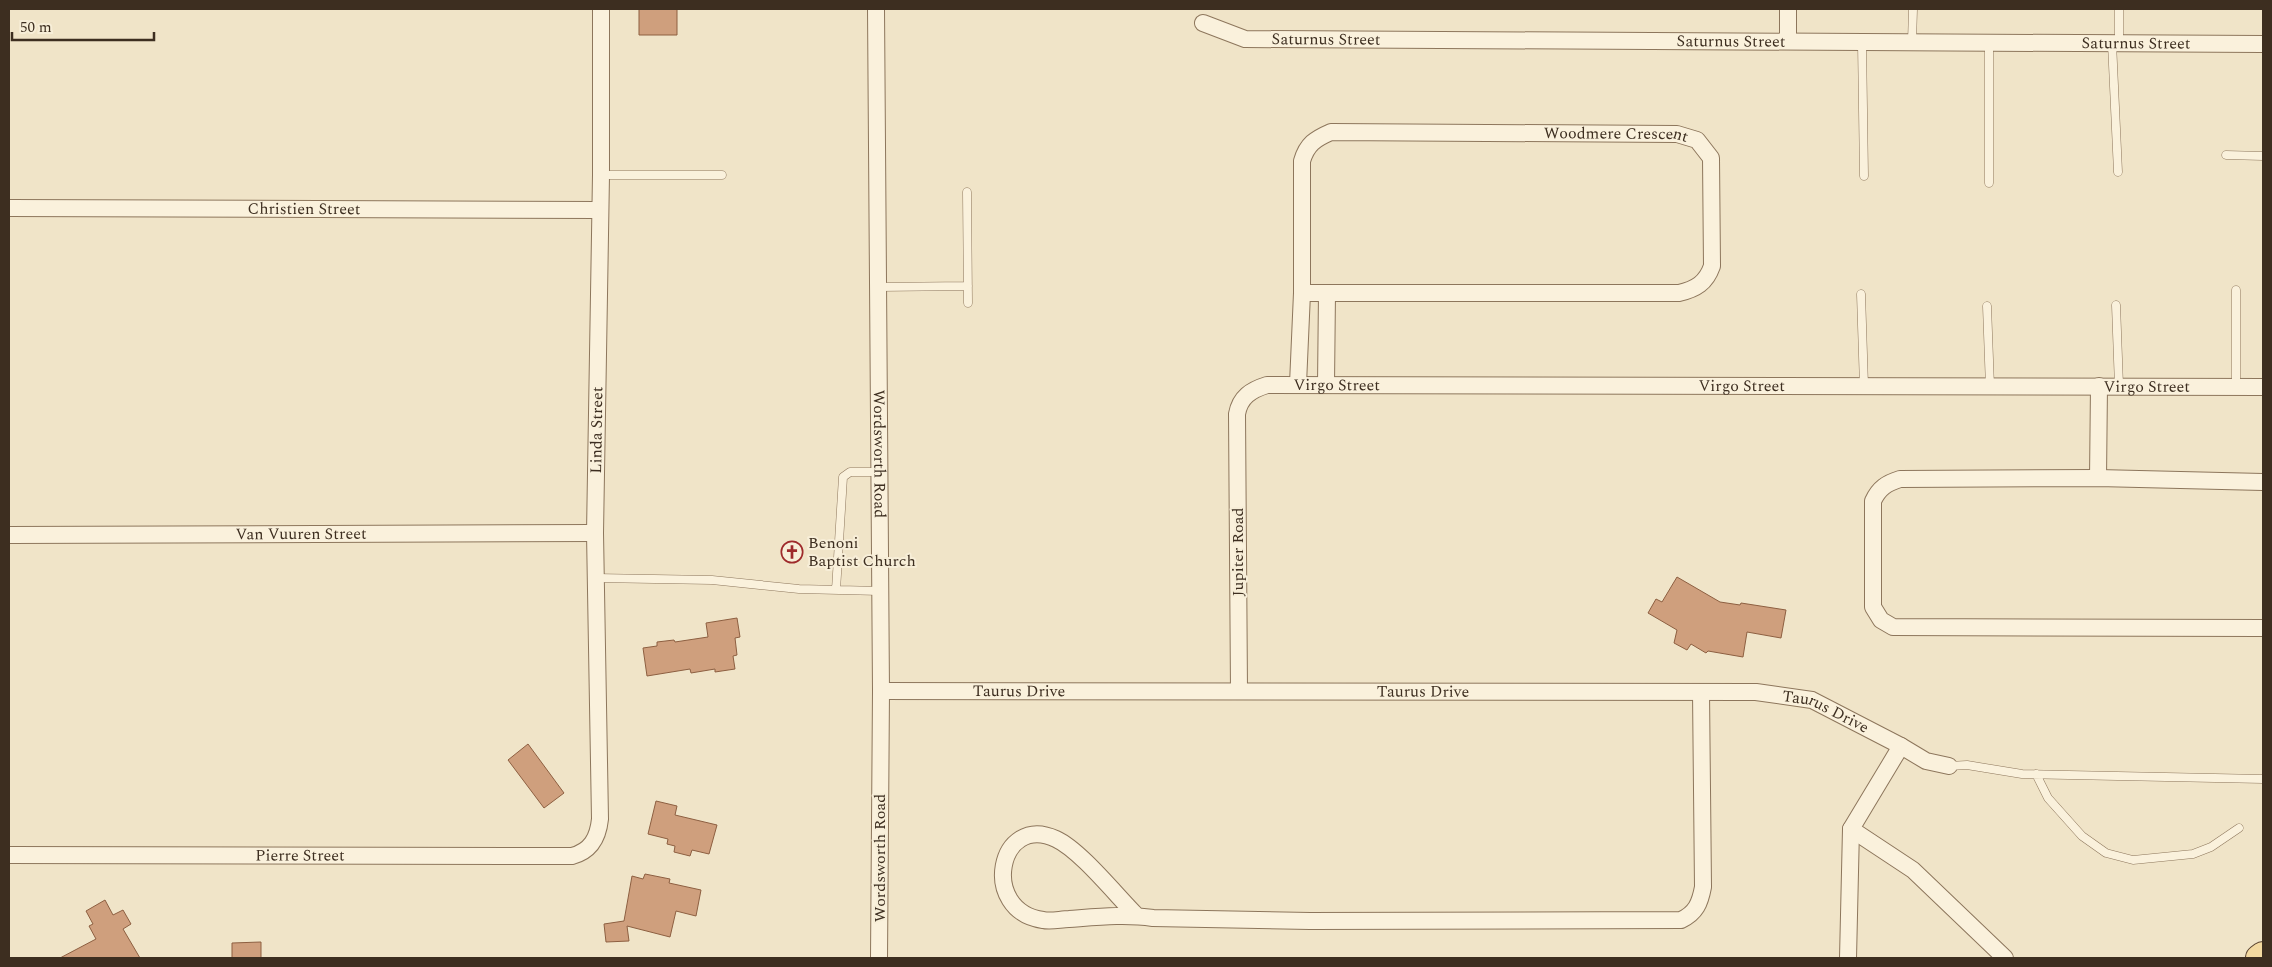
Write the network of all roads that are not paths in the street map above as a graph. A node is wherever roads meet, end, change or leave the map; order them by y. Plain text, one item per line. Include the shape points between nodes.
1 (601, 9) edge
2 (876, 9) edge
3 (1788, 9) edge
4 (1913, 9) edge
5 (2119, 9) edge
6 (1203, 23) dead end
7 (1788, 41) junction
8 (1862, 42) junction
9 (1912, 42) junction
10 (1989, 42) junction
11 (2116, 43) junction
12 (2263, 44) edge
13 (2226, 156) dead end
14 (2263, 156) edge
15 (2118, 172) dead end
16 (601, 175) junction
17 (722, 175) dead end
18 (1864, 176) dead end
19 (1989, 183) dead end
20 (968, 192) dead end
21 (9, 208) edge
22 (599, 210) junction
23 (968, 286) junction
24 (878, 287) junction
25 (2236, 290) dead end
26 (1302, 293) junction
27 (1327, 293) junction
28 (1861, 294) dead end
29 (968, 303) dead end
30 (2116, 305) dead end
31 (1987, 306) dead end
32 (1298, 384) junction
33 (1326, 384) junction
34 (1864, 386) junction
35 (2099, 386) junction
36 (2119, 386) junction
37 (1990, 387) junction
38 (2236, 387) junction
39 (2263, 387) edge
40 (1237, 414) joint
41 (880, 472) junction
42 (2098, 478) junction
43 (2263, 482) edge
44 (595, 533) junction
45 (9, 535) edge
46 (596, 578) junction
47 (836, 590) junction
48 (880, 591) junction
49 (2263, 628) edge
50 (1239, 690) junction
51 (881, 692) junction
52 (1701, 692) junction
53 (1901, 746) junction
54 (1948, 766) joint
55 (2036, 774) junction
56 (2263, 780) edge
57 (2240, 828) dead end
58 (1851, 829) junction
59 (589, 848) joint
60 (9, 855) edge
61 (1136, 915) junction
62 (2263, 955) edge
63 (879, 958) edge
64 (1848, 958) edge
65 (2005, 958) edge
66 (2259, 958) edge

1 - 16 street, Linda Street
2 - 24 street, Wordsworth Road
3 - 7 street
4 - 9 lane
5 - 11 lane
6 - 7 street, Saturnus Street via 1245,39
7 - 8 street, Saturnus Street
8 - 9 street, Saturnus Street
8 - 18 lane
9 - 10 street, Saturnus Street
10 - 11 street, Saturnus Street
10 - 19 lane
11 - 12 street, Saturnus Street
11 - 15 lane
13 - 14 lane
16 - 17 lane
16 - 22 street, Linda Street
20 - 23 lane
21 - 22 street, Christien Street
22 - 44 street, Linda Street
23 - 24 lane
23 - 29 lane
24 - 41 street, Wordsworth Road
25 - 38 lane
26 - 27 street, Woodmere Crescent
26 - 27 street, Woodmere Crescent via 1302,161 1307,146 1330,132 1677,134 1697,140 1711,158 1712,266 1704,280 1692,290 1679,293
26 - 32 street, Woodmere Crescent
27 - 33 street
28 - 34 lane
30 - 36 lane
31 - 37 lane
32 - 33 street, Virgo Street
32 - 40 street, Virgo Street via 1267,385 1255,389 1246,394
33 - 34 street, Virgo Street
34 - 37 street, Virgo Street
35 - 36 street, Virgo Street
35 - 37 street, Virgo Street
35 - 42 street
36 - 38 street, Virgo Street
38 - 39 street, Virgo Street
40 - 50 street, Jupiter Road
41 - 47 lane via 850,472 843,477
41 - 48 street, Wordsworth Road
42 - 43 street
42 - 49 street via 1900,479 1885,485 1873,501 1875,612 1881,620 1893,626
44 - 45 street, Van Vuuren Street
44 - 46 street, Linda Street
46 - 47 lane via 712,580
46 - 59 street, Linda Street via 600,819 598,833
47 - 48 lane
48 - 51 street, Wordsworth Road
50 - 51 street, Taurus Drive
50 - 52 street, Taurus Drive
51 - 63 street, Wordsworth Road
52 - 53 street, Taurus Drive via 1756,692 1812,700
52 - 61 street via 1703,887 1698,907 1681,920 1310,920 1153,918
53 - 54 street, Taurus Drive via 1926,761
53 - 58 street
54 - 55 lane
55 - 56 lane
55 - 57 lane via 2048,798 2082,836 2106,852 2133,860 2193,854 2211,847
58 - 64 street
58 - 65 street via 1913,870
59 - 60 street, Pierre Street via 572,856
61 - 61 street via 1042,920 1023,913 1009,902 1004,884 1003,863 1007,851 1019,840 1038,834 1055,838 1072,849
62 - 66 main road

